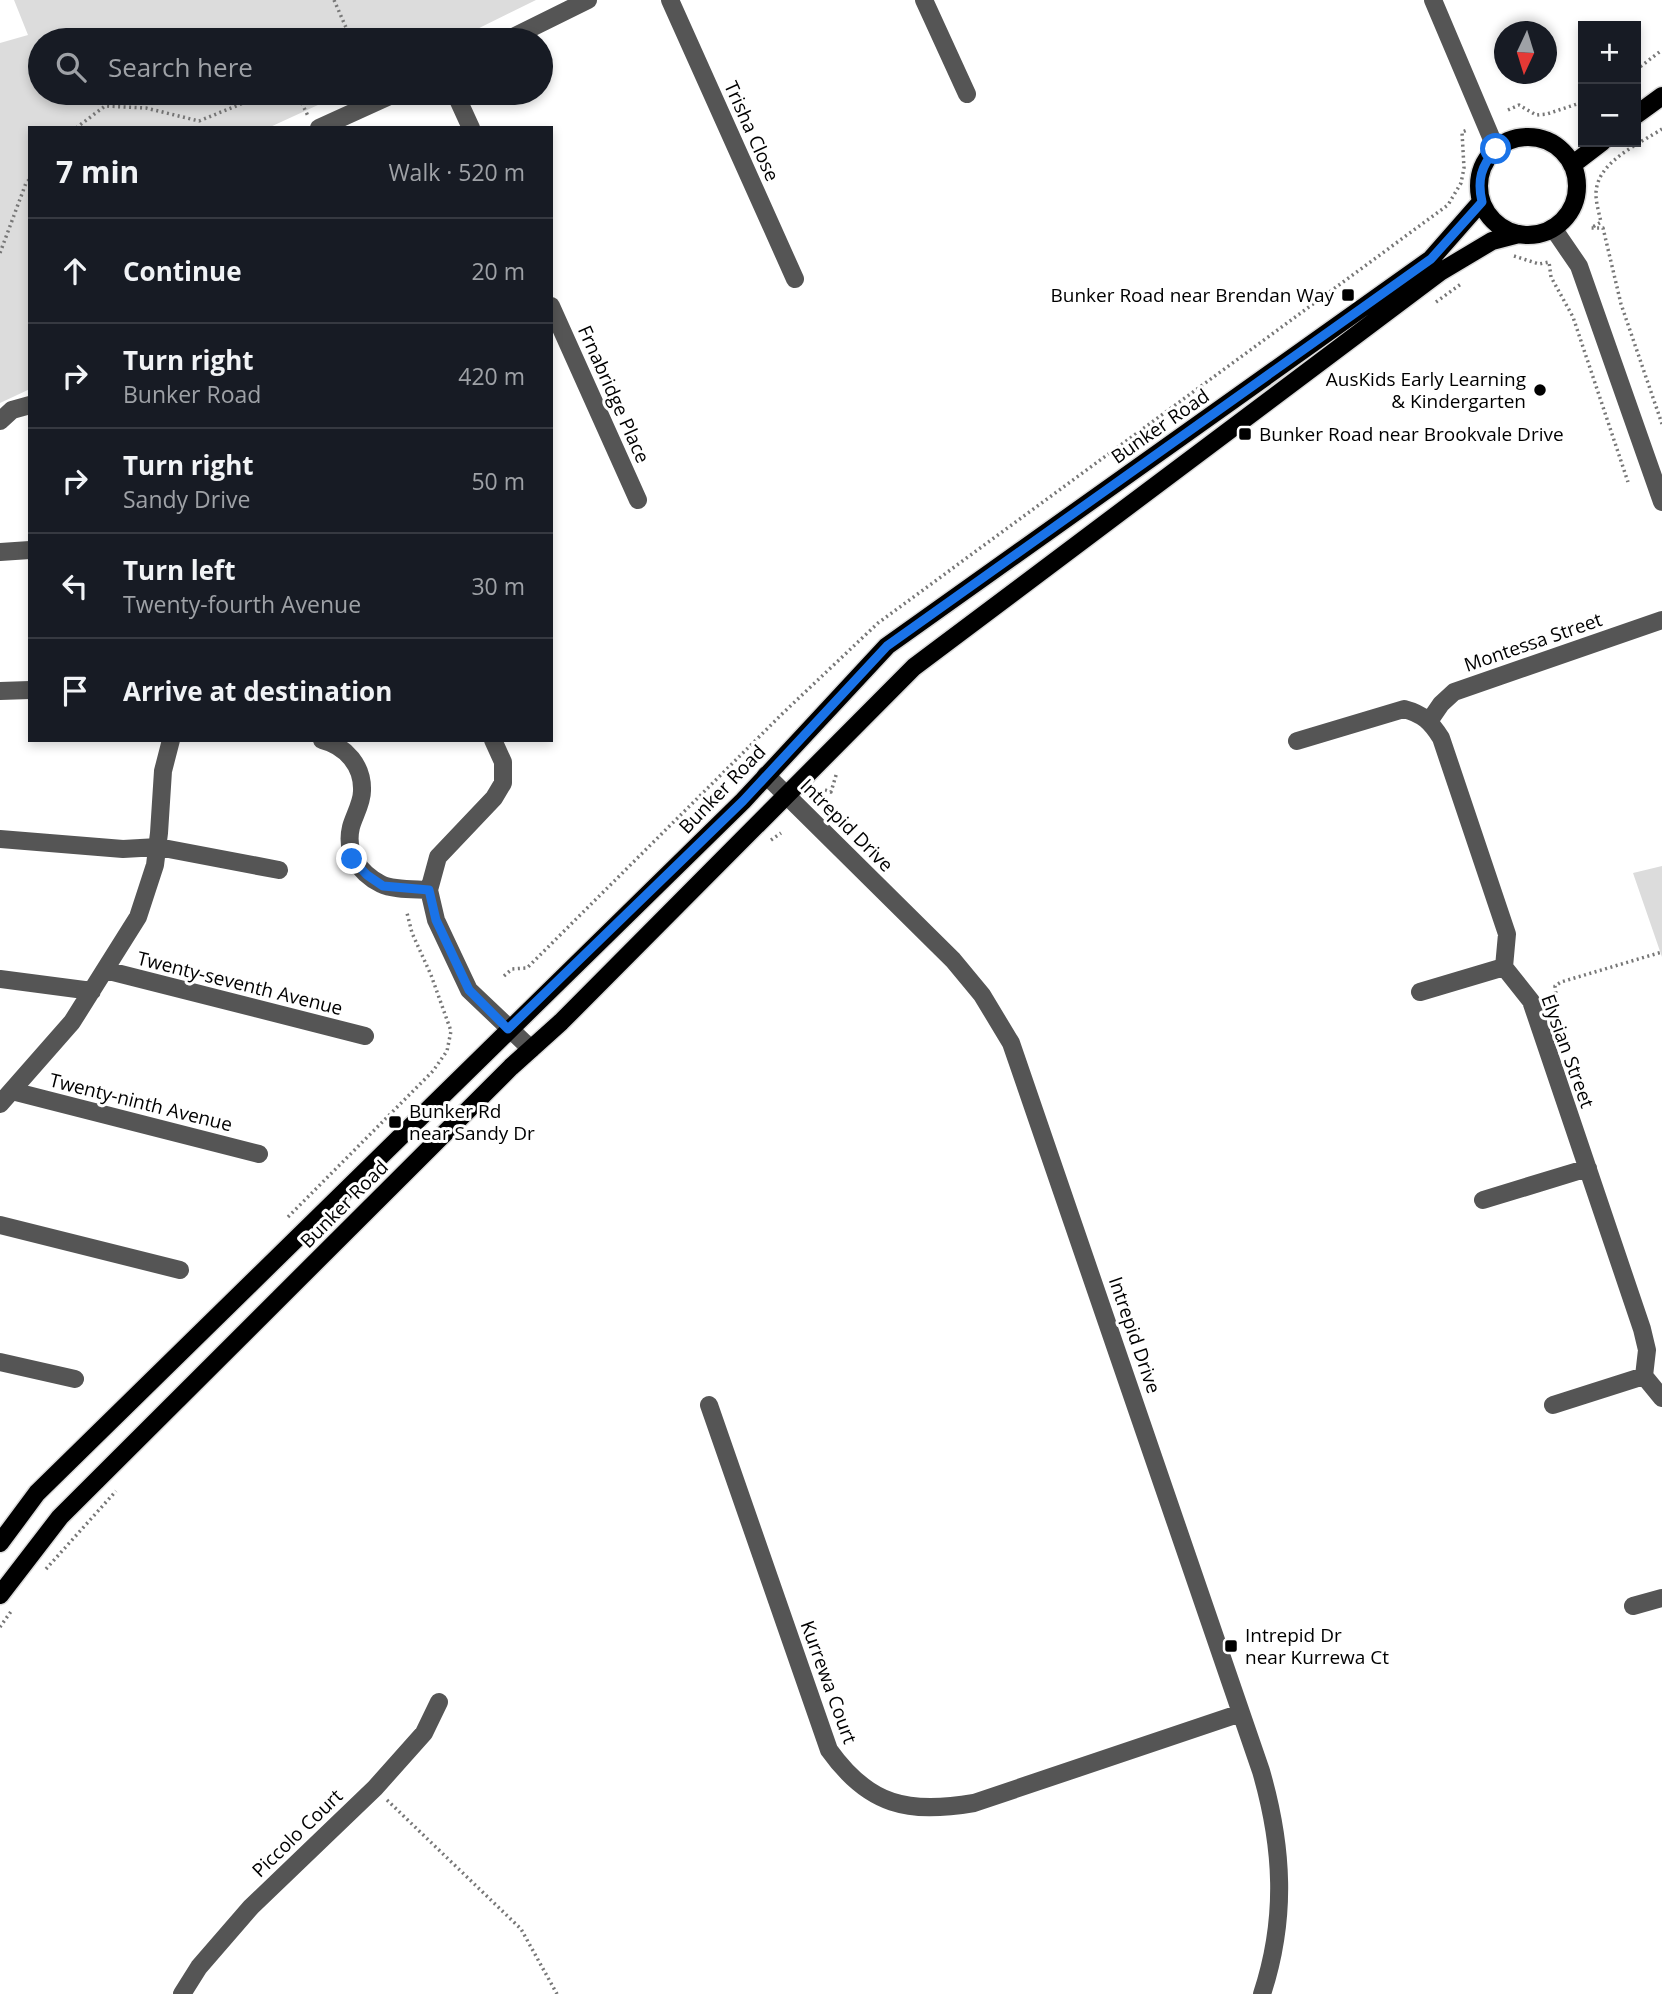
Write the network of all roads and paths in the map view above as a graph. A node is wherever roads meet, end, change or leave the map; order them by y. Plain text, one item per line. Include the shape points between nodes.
1 (334, 0) edge
2 (588, 0) edge
3 (670, 0) edge
4 (924, 0) edge
5 (1433, 0) edge
6 (346, 28) edge
7 (531, 28) edge
8 (1662, 50) edge
9 (1641, 66) edge
10 (967, 94) dead end
11 (1662, 96) edge
12 (1578, 104) edge
13 (238, 105) edge
14 (303, 105) edge
15 (362, 105) edge
16 (460, 105) edge
17 (1508, 110) dead end
18 (1641, 111) edge
19 (314, 122) edge
20 (79, 126) edge
21 (470, 126) edge
22 (1662, 129) edge
23 (1595, 147) edge
24 (1496, 149) junction
25 (1572, 165) junction
26 (28, 181) edge
27 (1482, 202) junction
28 (1553, 228) junction
29 (1519, 234) junction
30 (0, 253) edge
31 (1508, 257) dead end
32 (795, 279) dead end
33 (1467, 279) dead end
34 (1427, 308) dead end
35 (553, 310) edge
36 (28, 406) edge
37 (0, 421) edge
38 (1662, 424) edge
39 (1628, 482) dead end
40 (638, 500) dead end
41 (1662, 502) edge
42 (28, 550) edge
43 (0, 552) edge
44 (1662, 620) edge
45 (0, 691) edge
46 (28, 691) edge
47 (1430, 720) junction
48 (1297, 741) dead end
49 (170, 742) edge
50 (327, 742) edge
51 (495, 742) edge
52 (838, 768) dead end
53 (766, 775) junction
54 (825, 790) dead end
55 (786, 795) junction
56 (0, 839) edge
57 (158, 847) junction
58 (279, 870) dead end
59 (429, 890) junction
60 (407, 913) dead end
61 (1662, 952) edge
62 (1504, 967) junction
63 (105, 970) junction
64 (0, 979) edge
65 (92, 991) junction
66 (1420, 992) dead end
67 (1531, 1001) junction
68 (508, 1029) junction
69 (365, 1037) dead end
70 (531, 1049) junction
71 (6, 1098) edge
72 (259, 1154) dead end
73 (1588, 1168) junction
74 (1483, 1200) dead end
75 (0, 1224) edge
76 (280, 1225) dead end
77 (180, 1270) dead end
78 (0, 1362) edge
79 (1644, 1376) junction
80 (75, 1379) dead end
81 (1662, 1398) edge
82 (709, 1405) dead end
83 (1553, 1405) dead end
84 (37, 1493) junction
85 (60, 1517) junction
86 (0, 1542) edge
87 (0, 1595) edge
88 (1662, 1598) edge
89 (1633, 1606) dead end
90 (439, 1702) dead end
91 (1241, 1713) junction
92 (374, 1788) junction
93 (182, 1994) edge
94 (557, 1994) edge
95 (1262, 1994) edge

1 - 6 path
2 - 7 street
3 - 32 street, Trisha Close
4 - 10 street
5 - 24 street
8 - 9 path
11 - 18 main road
12 - 17 path via 1536,115 1520,105
13 - 20 path via 199,121 146,108 104,106
14 - 19 path
15 - 19 street
16 - 21 street
22 - 38 path via 1601,174 1596,193 1601,222 1591,228 1603,228 1621,304
23 - 25 main road
24 - 25 main road via 1516,139 1538,138 1564,153
24 - 27 main road via 1480,173
25 - 28 main road via 1577,193 1564,219
26 - 30 path
27 - 29 main road via 1490,217
27 - 53 main road, Bunker Road via 1431,259 887,646
28 - 29 main road
28 - 41 street via 1579,266
29 - 55 main road, Bunker Road via 1492,241 1440,272 914,667
31 - 39 path via 1549,262 1573,317
33 - 34 path
35 - 40 street, Frnabridge Place
36 - 37 street via 12,410
42 - 43 street
44 - 47 street, Montessa Street via 1454,692
45 - 46 street
47 - 48 street via 1404,709
47 - 62 street via 1441,738 1507,934
49 - 57 street
50 - 59 street via 342,748 357,766 362,792 350,831 352,859 383,886
51 - 59 street via 503,762 503,783 438,857
52 - 54 path via 831,792
53 - 55 street, Intrepid Drive
53 - 68 main road, Bunker Road
55 - 70 main road, Bunker Road
55 - 91 street, Intrepid Drive via 953,960 1012,1043
56 - 57 street via 122,849
57 - 58 street
57 - 63 street via 138,917
59 - 68 street via 436,920 469,990
60 - 76 path via 451,1031 447,1051 433,1071
61 - 67 path via 1560,982 1555,986 1556,995
62 - 66 street
62 - 67 street, Elysian Street
63 - 65 street
63 - 69 street, Twenty-seventh Avenue
64 - 65 street
65 - 71 street via 72,1022
67 - 73 street, Elysian Street
68 - 70 street
68 - 84 main road, Bunker Road
70 - 85 main road, Bunker Road
71 - 72 street, Twenty-ninth Avenue
73 - 74 street
73 - 79 street, Elysian Street via 1642,1329 1647,1350
75 - 77 street
78 - 80 street
79 - 81 street
79 - 83 street
82 - 91 street, Kurrewa Court via 829,1750 846,1775 874,1795 907,1806 943,1808 974,1803
84 - 85 main road
84 - 86 main road, Bunker Road
85 - 87 main road, Bunker Road
88 - 89 street
90 - 92 street, Piccolo Court via 424,1733
91 - 95 street, Intrepid Drive via 1273,1812 1278,1852 1276,1938
92 - 93 street, Piccolo Court via 251,1907
92 - 94 path via 521,1929

